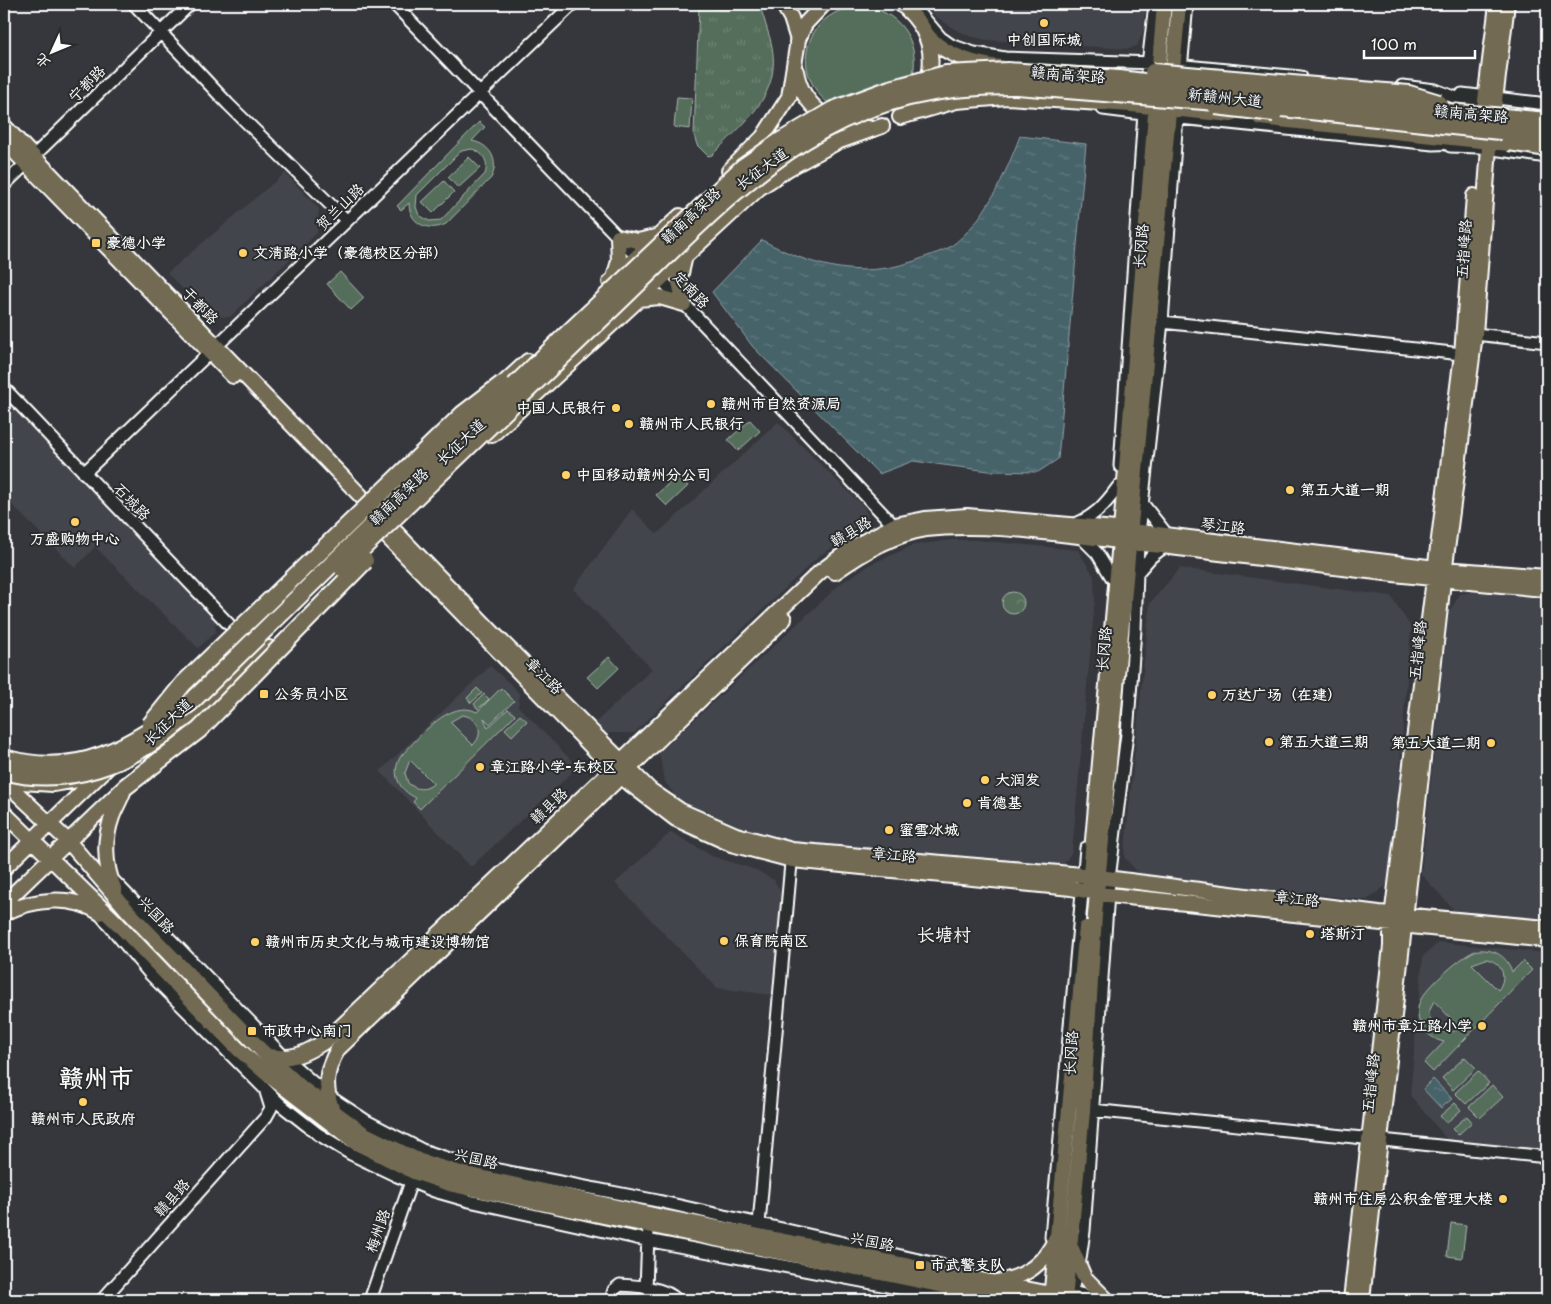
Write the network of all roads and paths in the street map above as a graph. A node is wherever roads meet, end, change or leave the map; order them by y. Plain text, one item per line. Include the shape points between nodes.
1 (134, 4) edge
2 (190, 4) edge
3 (394, 4) edge
4 (573, 4) edge
5 (776, 4) edge
6 (783, 4) edge
7 (824, 4) edge
8 (901, 4) edge
9 (912, 4) edge
10 (1155, 4) edge
11 (1164, 4) edge
12 (1178, 4) edge
13 (1187, 4) edge
14 (1497, 4) edge
15 (1507, 4) edge
16 (791, 18) junction
17 (919, 22) junction
18 (161, 32) junction
19 (795, 55) junction
20 (1008, 71) junction
21 (1165, 72) junction
22 (480, 93) junction
23 (1437, 96) junction
24 (1490, 104) junction
25 (1547, 105) edge
26 (1159, 110) junction
27 (1547, 116) edge
28 (900, 117) junction
29 (1547, 121) edge
30 (4, 126) edge
31 (882, 126) junction
32 (1547, 136) edge
33 (4, 141) edge
34 (1484, 144) junction
35 (1547, 148) edge
36 (1547, 156) edge
37 (29, 160) junction
38 (4, 184) edge
39 (347, 221) junction
40 (664, 231) junction
41 (618, 237) junction
42 (687, 253) junction
43 (636, 257) junction
44 (660, 278) junction
45 (614, 279) junction
46 (638, 298) junction
47 (684, 304) junction
48 (1162, 322) junction
49 (567, 334) junction
50 (1475, 334) junction
51 (1547, 342) edge
52 (213, 350) junction
53 (1462, 354) junction
54 (4, 388) edge
55 (497, 420) junction
56 (84, 473) junction
57 (1118, 487) junction
58 (1142, 503) junction
59 (370, 513) junction
60 (1072, 526) junction
61 (898, 530) junction
62 (389, 532) junction
63 (1126, 536) junction
64 (1081, 538) junction
65 (1166, 541) junction
66 (1137, 573) junction
67 (1438, 574) junction
68 (1547, 577) edge
69 (1112, 578) junction
70 (1547, 589) edge
71 (240, 636) junction
72 (149, 726) junction
73 (4, 758) edge
74 (620, 768) junction
75 (106, 770) junction
76 (4, 771) edge
77 (4, 777) edge
78 (4, 782) edge
79 (125, 787) junction
80 (4, 813) edge
81 (51, 824) junction
82 (33, 840) junction
83 (68, 840) junction
84 (792, 855) junction
85 (51, 857) junction
86 (4, 868) edge
87 (110, 877) junction
88 (1095, 877) junction
89 (1094, 893) junction
90 (4, 904) edge
91 (98, 911) junction
92 (130, 912) junction
93 (4, 913) edge
94 (1398, 920) junction
95 (118, 924) junction
96 (1547, 928) edge
97 (1547, 940) edge
98 (268, 1056) junction
99 (286, 1059) junction
100 (264, 1089) junction
101 (326, 1094) junction
102 (1092, 1110) junction
103 (333, 1111) junction
104 (292, 1113) junction
105 (266, 1117) junction
106 (1375, 1140) junction
107 (1547, 1157) edge
108 (412, 1177) junction
109 (759, 1224) junction
110 (649, 1226) junction
111 (1058, 1232) junction
112 (648, 1241) junction
113 (1071, 1243) junction
114 (1050, 1250) junction
115 (1079, 1266) junction
116 (1011, 1279) junction
117 (990, 1282) junction
118 (646, 1289) junction
119 (962, 1295) edge
120 (1061, 1296) edge
121 (1354, 1299) edge
122 (102, 1300) edge
123 (370, 1300) edge
124 (611, 1300) edge
125 (677, 1300) edge
126 (978, 1300) edge
127 (1012, 1300) edge
128 (1106, 1300) edge

1 - 18 street
2 - 18 street, 宁都路
3 - 22 street, 定南路
4 - 22 street, 贺兰山路
5 - 16 street
6 - 16 main road
7 - 19 main road via 805,24
8 - 17 main road
9 - 21 street via 941,38 974,53
10 - 21 street
11 - 21 main road, 长冈路
12 - 21 main road, 长冈路
13 - 21 street
14 - 24 main road, 五指峰路
15 - 24 main road, 五指峰路
16 - 19 main road via 798,40
17 - 21 main road, 新赣州大道 via 929,38 939,45 983,64
17 - 28 main road via 930,47 930,74 919,99
18 - 37 street, 宁都路
18 - 39 street
19 - 31 main road via 796,74 803,91 822,115 857,128
19 - 40 main road, 长征大道 via 789,97 770,128
20 - 23 highway, bridge via 1130,70
20 - 29 highway, 赣南高架路, bridge
20 - 49 highway, 赣南高架路, bridge via 946,74 890,89 833,110 804,126 743,167
21 - 23 main road, 新赣州大道
21 - 26 main road, 长冈路
21 - 26 street
22 - 39 street, 贺兰山路
22 - 41 street, 定南路
23 - 24 main road, 新赣州大道
24 - 25 street
24 - 27 main road, 新赣州大道
24 - 34 main road, 五指峰路
26 - 28 main road, 新赣州大道 via 982,98 943,104
26 - 32 highway, 赣南高架路, bridge via 1255,105
26 - 34 main road, 新赣州大道
26 - 34 street via 1433,144
26 - 35 highway, bridge via 1394,126
26 - 48 street
26 - 55 highway, 赣南高架路, bridge via 1017,86 952,88 894,102 824,129 748,181
26 - 57 street
26 - 63 main road, 长冈路
28 - 31 main road
30 - 37 main road, 于都路
31 - 42 main road, 长征大道 via 837,142 789,168 759,188
33 - 37 main road, 于都路
34 - 35 main road, 新赣州大道
34 - 36 street
34 - 50 main road, 五指峰路
34 - 53 main road, 五指峰路
37 - 38 street, 宁都路
37 - 52 main road, 于都路
39 - 52 street, 贺兰山路
40 - 41 main road via 643,241
40 - 43 main road, 长征大道
41 - 43 street, 定南路
41 - 45 main road via 619,261
42 - 44 main road, 长征大道
42 - 47 main road via 680,275
43 - 44 street, 定南路
43 - 45 main road, 长征大道
44 - 46 main road, 长征大道
44 - 47 street, 定南路
45 - 59 main road, 长征大道
46 - 47 main road via 660,297
46 - 62 main road, 长征大道
47 - 61 street, 定南路
48 - 53 street
48 - 58 street
49 - 72 highway, bridge via 463,414 183,684
49 - 73 highway, 赣南高架路, bridge via 190,703 125,747 92,760 56,765 19,763
50 - 51 street
50 - 67 main road, 五指峰路
52 - 56 street, 贺兰山路
52 - 59 main road, 于都路
53 - 67 main road, 五指峰路
54 - 56 street, 石城路
55 - 76 highway, 赣南高架路, bridge via 161,738 129,757 96,770 59,776
55 - 79 highway, bridge via 369,557 199,730
56 - 71 street, 石城路
57 - 60 street via 1104,507
57 - 63 street
58 - 63 street
58 - 65 street
59 - 62 main road, 章江路
59 - 71 main road, 长征大道
60 - 61 main road, 琴江路 via 968,516 925,519
60 - 63 main road, 琴江路
61 - 64 main road, 琴江路 via 966,526
61 - 74 main road, 赣县路 via 852,548 820,572
62 - 74 main road, 章江路
62 - 79 main road, 长征大道
63 - 64 main road, 琴江路
63 - 65 main road, 琴江路
63 - 66 street
63 - 69 street
63 - 88 main road, 长冈路
64 - 69 street via 1097,553
65 - 66 street
65 - 67 main road, 琴江路
66 - 88 street via 1127,734
67 - 68 main road, 琴江路
67 - 70 main road, 琴江路
67 - 94 main road, 五指峰路
69 - 88 street
71 - 72 main road, 长征大道
72 - 75 main road, 长征大道
74 - 84 main road, 章江路 via 676,819 731,844
74 - 99 main road, 赣县路 via 327,1040 306,1053
74 - 101 main road, 赣县路 via 338,1050 326,1075
75 - 77 main road via 86,779 53,784
75 - 81 main road, 长征大道
78 - 81 main road, 兴国路
79 - 83 main road, 长征大道
79 - 87 main road via 107,837
80 - 82 main road, 兴国路
81 - 82 main road, 长征大道
81 - 83 main road, 兴国路
82 - 85 main road, 兴国路
82 - 86 main road, 长征大道
83 - 85 main road, 长征大道
83 - 87 street
83 - 92 main road, 兴国路
84 - 88 main road, 章江路
84 - 89 main road, 章江路
84 - 109 street
85 - 90 main road, 长征大道
85 - 91 street
85 - 95 main road, 兴国路
87 - 92 main road via 118,897
87 - 99 street
88 - 89 main road, 长冈路
88 - 89 street
88 - 94 main road, 章江路
89 - 94 main road, 章江路
89 - 102 street
89 - 111 main road, 长冈路
89 - 113 main road, 长冈路 via 1083,1110
89 - 114 street
91 - 93 main road via 66,900 31,904
91 - 95 main road
91 - 100 street via 150,974
92 - 98 main road, 兴国路
94 - 96 main road, 章江路
94 - 97 main road, 章江路
94 - 106 main road, 五指峰路 via 1391,946
95 - 108 main road, 兴国路 via 238,1049 268,1075 355,1142
98 - 99 main road, 赣县路
98 - 103 main road, 兴国路
99 - 101 street
100 - 104 street
100 - 105 street via 271,1108
101 - 103 main road, 赣县路
101 - 109 street via 368,1122 422,1150 462,1163
102 - 106 street
102 - 115 street
103 - 117 main road, 兴国路 via 363,1133 420,1162 457,1172
104 - 105 street via 275,1112
104 - 108 street via 351,1154
105 - 122 street, 赣县路
106 - 107 street
106 - 121 main road, 五指峰路
108 - 110 main road, 兴国路
108 - 112 street via 469,1201
108 - 123 street, 梅州路
109 - 116 street
110 - 112 street
110 - 119 main road, 兴国路
111 - 114 main road
111 - 120 main road, 长冈路
112 - 118 street
112 - 119 street
113 - 115 main road
113 - 120 main road, 长冈路
114 - 116 main road via 1033,1268
114 - 120 street
115 - 120 street
115 - 128 main road via 1090,1284
116 - 117 main road
116 - 120 street
117 - 120 main road, 兴国路
118 - 124 street via 620,1285 614,1290
118 - 125 street via 672,1295
119 - 126 main road
119 - 127 main road, 兴国路
120 - 128 street

